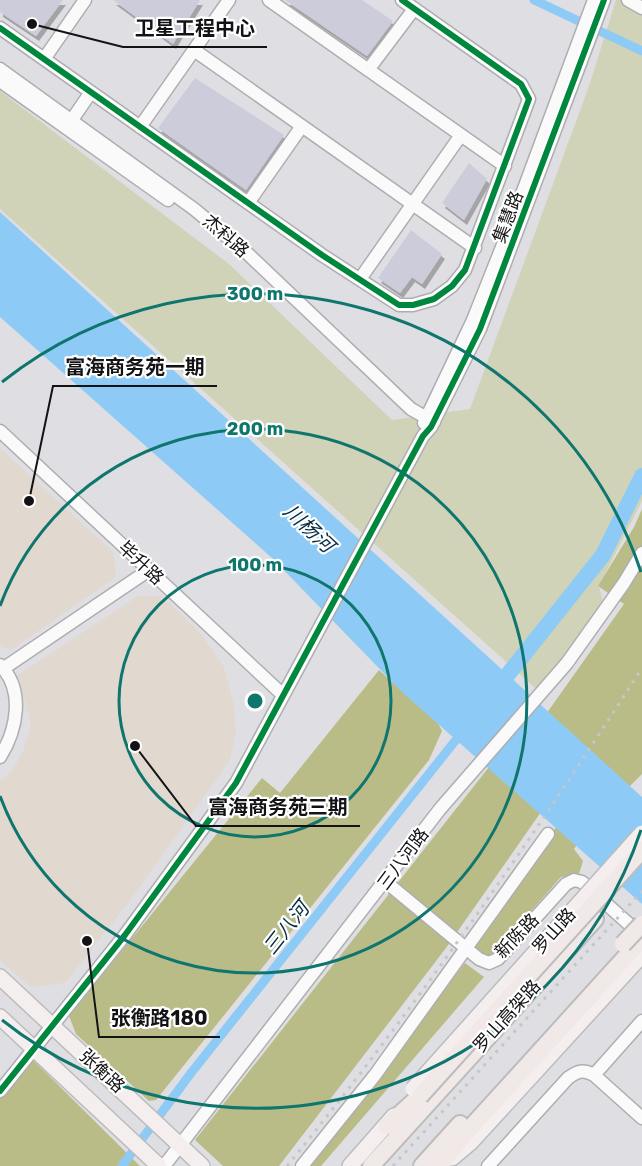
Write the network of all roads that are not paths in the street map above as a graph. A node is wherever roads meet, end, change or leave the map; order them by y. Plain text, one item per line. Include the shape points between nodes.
1 (85, 0) edge
2 (229, 0) edge
3 (269, 0) edge
4 (402, 0) edge
5 (604, 0) edge
6 (628, 0) edge
7 (594, 8) edge
8 (642, 8) edge
9 (414, 9) junction
10 (0, 28) edge
11 (194, 50) junction
12 (44, 59) junction
13 (0, 69) edge
14 (368, 70) junction
15 (0, 81) edge
16 (91, 92) junction
17 (69, 124) junction
18 (302, 126) junction
19 (140, 127) junction
20 (461, 135) junction
21 (505, 166) junction
22 (248, 203) junction
23 (412, 204) junction
24 (475, 248) junction
25 (360, 279) junction
26 (428, 425) junction
27 (0, 431) edge
28 (642, 553) edge
29 (149, 570) junction
30 (2, 666) edge
31 (283, 695) junction
32 (0, 756) edge
33 (642, 833) edge
34 (548, 834) dead end
35 (642, 850) edge
36 (642, 867) edge
37 (386, 882) junction
38 (642, 924) edge
39 (642, 937) edge
40 (467, 950) junction
41 (642, 955) edge
42 (0, 977) edge
43 (0, 1017) edge
44 (642, 1021) edge
45 (53, 1025) junction
46 (34, 1049) junction
47 (594, 1075) junction
48 (0, 1091) edge
49 (416, 1092) junction
50 (642, 1118) edge
51 (387, 1126) joint
52 (467, 1139) junction
53 (176, 1141) junction
54 (158, 1164) edge
55 (202, 1166) edge
56 (302, 1166) edge
57 (350, 1166) edge
58 (371, 1166) edge
59 (422, 1166) edge
60 (441, 1166) edge
61 (488, 1166) edge

1 - 12 street
2 - 11 street
3 - 14 street
4 - 9 street
5 - 7 street, 集慧路
6 - 8 street
7 - 26 street, 集慧路 via 480,329
9 - 14 street
9 - 21 street via 521,84 528,93 528,104
10 - 12 street
11 - 18 street
11 - 19 street
12 - 16 street
13 - 17 street, 杰科路
14 - 20 street
15 - 17 street, 杰科路
16 - 17 street
16 - 19 street
17 - 26 street, 杰科路 via 194,209 248,254
18 - 22 street
18 - 23 street
19 - 22 street
20 - 21 street
20 - 23 street
21 - 24 street
22 - 25 street
23 - 24 street
23 - 25 street
24 - 25 street via 452,286 423,303 399,305
26 - 31 street, 集慧路
27 - 29 street, 毕升路
28 - 37 street, 三八河路 via 590,633 542,694 474,769
29 - 30 street
29 - 31 street, 毕升路
30 - 32 street via 12,689 15,724
31 - 45 street, 集慧路 via 236,783
33 - 49 main road, 罗山路, bridge
34 - 40 street
35 - 49 highway, bridge
36 - 58 highway, 罗山高架路
37 - 40 street, 新陈路
37 - 53 street, 三八河路 via 282,1016
38 - 59 highway, 罗山高架路, bridge
39 - 40 street, 新陈路 via 582,882 574,880 566,884 498,960 489,963
39 - 52 highway
40 - 56 street
41 - 52 main road
42 - 45 main road, 张衡路
43 - 46 main road, 张衡路
44 - 47 street
45 - 46 street, 集慧路
45 - 53 main road, 张衡路
46 - 48 street, 集慧路
46 - 54 main road, 张衡路
47 - 50 street
47 - 61 street via 577,1072 568,1078
49 - 51 highway
51 - 57 main road
52 - 60 highway
53 - 54 street, 三八河路
53 - 55 main road, 张衡路

